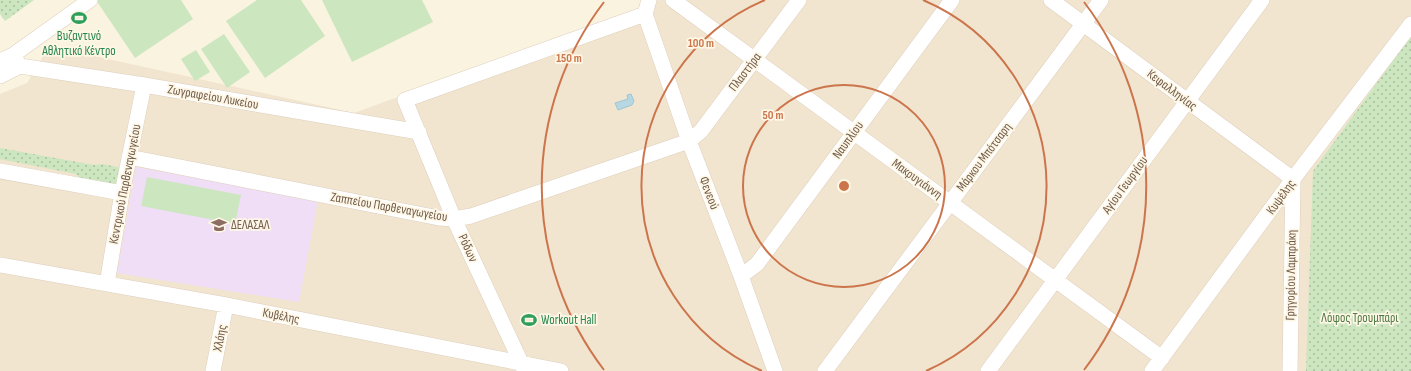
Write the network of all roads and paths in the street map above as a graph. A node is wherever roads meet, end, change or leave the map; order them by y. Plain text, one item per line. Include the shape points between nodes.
1 (90, 0) edge
2 (672, 0) edge
3 (799, 0) edge
4 (952, 0) edge
5 (1051, 0) edge
6 (1100, 0) edge
7 (1262, 0) edge
8 (647, 7) edge
9 (1083, 24) junction
10 (1411, 24) edge
11 (754, 60) junction
12 (11, 61) edge
13 (0, 76) edge
14 (144, 85) junction
15 (1187, 101) junction
16 (419, 132) junction
17 (854, 132) junction
18 (689, 141) junction
19 (129, 157) junction
20 (0, 171) edge
21 (1293, 179) junction
22 (122, 193) junction
23 (950, 203) junction
24 (454, 219) junction
25 (0, 265) edge
26 (741, 276) junction
27 (1056, 280) junction
28 (107, 284) junction
29 (226, 305) junction
30 (1162, 358) junction
31 (524, 367) edge
32 (213, 371) edge
33 (561, 371) edge
34 (775, 371) edge
35 (825, 371) edge
36 (988, 371) edge
37 (1152, 371) edge
38 (1290, 371) edge

1 - 12 street
2 - 11 street, Μακρυγιάννη
3 - 11 street, Πλαστήρα
4 - 17 street, Ναυπλίου
5 - 9 street, Κεφαλληνίας
6 - 9 street, Μάρκου Μπότσαρη
7 - 15 street, Αγίου Γεωργίου
8 - 16 street, Ρόδων via 406,100
8 - 18 street, Φενεού
9 - 15 street, Κεφαλληνίας
9 - 23 street, Μάρκου Μπότσαρη
10 - 21 street, Κυψέλης
11 - 17 street, Μακρυγιάννη
11 - 18 street, Πλαστήρα via 701,131
12 - 13 street
12 - 14 street, Ζωγραφείου Λυκείου
14 - 16 street, Ζωγραφείου Λυκείου
14 - 19 street, Κεντρικού Παρθεναγωγείου
15 - 21 street, Κεφαλληνίας
15 - 27 street, Αγίου Γεωργίου
16 - 24 street, Ρόδων
17 - 23 street, Μακρυγιάννη
17 - 26 street, Ναυπλίου via 757,264
18 - 24 street, Ζαππείου Παρθεναγωγείου via 471,216
18 - 26 street, Φενεού
19 - 22 street, Κεντρικού Παρθεναγωγείου
19 - 24 street, Ζαππείου Παρθεναγωγείου
20 - 22 street
21 - 30 street, Κυψέλης
21 - 38 street, Γρηγορίου Λαμπράκη
22 - 28 street, Κεντρικού Παρθεναγωγείου
23 - 27 street, Μακρυγιάννη
23 - 35 street, Μάρκου Μπότσαρη
24 - 31 street, Ρόδων
25 - 28 street, Κυβέλης
26 - 34 street, Φενεού
27 - 30 street, Μακρυγιάννη
27 - 36 street, Αγίου Γεωργίου
28 - 29 street, Κυβέλης
29 - 31 street, Κυβέλης
29 - 32 street, Χλόης
30 - 37 street, Κυψέλης
31 - 33 street, Κυβέλης

